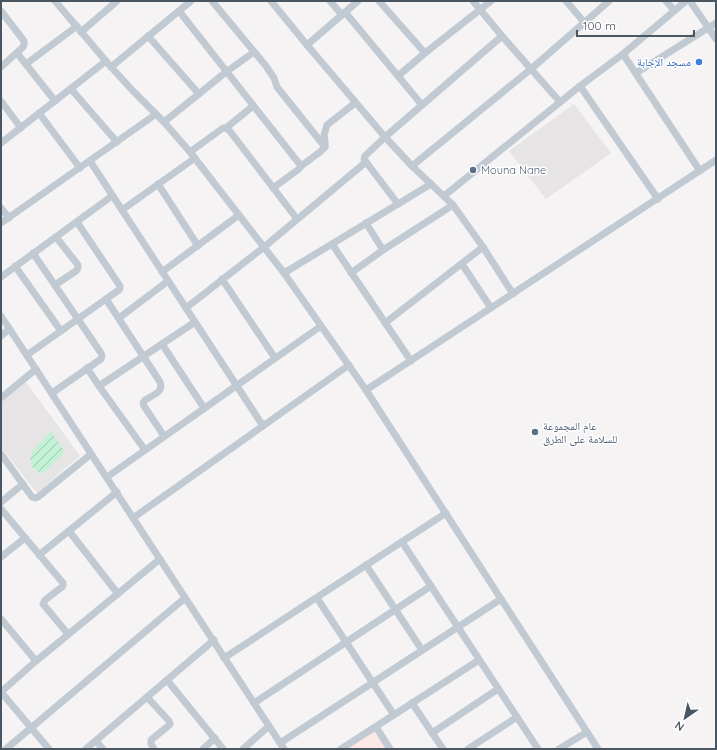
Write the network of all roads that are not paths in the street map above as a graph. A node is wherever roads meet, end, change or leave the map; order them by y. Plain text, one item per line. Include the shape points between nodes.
1 (55, 1) edge
2 (116, 1) edge
3 (191, 1) edge
4 (212, 1) edge
5 (271, 1) edge
6 (330, 1) edge
7 (358, 1) edge
8 (379, 1) edge
9 (473, 1) edge
10 (491, 1) edge
11 (566, 1) edge
12 (609, 1) edge
13 (666, 1) edge
14 (686, 1) edge
15 (690, 1) edge
16 (481, 10) junction
17 (674, 10) junction
18 (1, 11) edge
19 (179, 11) junction
20 (343, 14) junction
21 (584, 22) junction
22 (716, 22) edge
23 (708, 28) junction
24 (79, 29) junction
25 (148, 36) junction
26 (502, 36) junction
27 (716, 39) edge
28 (307, 45) junction
29 (254, 52) junction
30 (17, 53) junction
31 (425, 53) junction
32 (623, 54) junction
33 (106, 61) junction
34 (26, 64) junction
35 (1, 67) edge
36 (111, 67) junction
37 (531, 69) junction
38 (226, 72) junction
39 (636, 73) junction
40 (398, 76) junction
41 (580, 86) junction
42 (71, 89) junction
43 (199, 94) junction
44 (1, 101) edge
45 (55, 101) junction
46 (355, 102) junction
47 (560, 102) junction
48 (422, 105) junction
49 (253, 106) junction
50 (39, 113) junction
51 (156, 114) junction
52 (164, 122) junction
53 (21, 128) junction
54 (226, 128) junction
55 (385, 137) junction
56 (117, 142) junction
57 (1, 143) edge
58 (325, 147) junction
59 (192, 155) junction
60 (716, 160) edge
61 (90, 161) junction
62 (366, 162) junction
63 (301, 166) junction
64 (412, 166) junction
65 (80, 168) junction
66 (700, 171) junction
67 (158, 184) junction
68 (431, 184) junction
69 (273, 188) junction
70 (112, 196) junction
71 (444, 196) junction
72 (658, 199) junction
73 (398, 204) junction
74 (453, 205) junction
75 (1, 208) edge
76 (122, 210) junction
77 (239, 216) junction
78 (9, 218) junction
79 (297, 219) junction
80 (77, 222) junction
81 (1, 223) edge
82 (366, 223) junction
83 (56, 236) junction
84 (332, 244) junction
85 (198, 246) junction
86 (264, 247) junction
87 (483, 247) junction
88 (383, 250) junction
89 (33, 253) junction
90 (462, 264) junction
91 (15, 266) junction
92 (162, 272) junction
93 (284, 273) junction
94 (351, 273) junction
95 (1, 277) edge
96 (222, 279) junction
97 (168, 281) junction
98 (55, 285) junction
99 (513, 294) junction
100 (106, 298) junction
101 (186, 308) junction
102 (491, 308) junction
103 (1, 316) edge
104 (119, 318) junction
105 (78, 319) junction
106 (195, 322) junction
107 (385, 323) junction
108 (321, 326) junction
109 (10, 329) junction
110 (60, 331) junction
111 (1, 336) edge
112 (162, 344) junction
113 (27, 355) junction
114 (144, 357) junction
115 (275, 358) junction
116 (411, 361) junction
117 (349, 364) junction
118 (87, 368) junction
119 (36, 369) junction
120 (237, 385) junction
121 (99, 386) junction
122 (366, 390) junction
123 (52, 393) junction
124 (1, 398) edge
125 (204, 408) junction
126 (263, 426) junction
127 (164, 436) junction
128 (145, 450) junction
129 (1, 454) edge
130 (91, 454) junction
131 (107, 477) junction
132 (23, 484) junction
133 (116, 492) junction
134 (1, 502) edge
135 (1, 509) edge
136 (446, 513) junction
137 (133, 518) junction
138 (69, 532) junction
139 (25, 538) junction
140 (402, 542) junction
141 (39, 555) junction
142 (1, 557) edge
143 (160, 559) junction
144 (366, 565) junction
145 (431, 586) junction
146 (118, 594) junction
147 (185, 598) junction
148 (317, 598) junction
149 (500, 599) junction
150 (396, 610) junction
151 (1, 619) edge
152 (458, 627) junction
153 (68, 634) junction
154 (214, 640) junction
155 (346, 642) junction
156 (422, 650) junction
157 (224, 658) junction
158 (479, 660) junction
159 (36, 662) junction
160 (167, 680) junction
161 (372, 683) junction
162 (498, 689) junction
163 (1, 692) edge
164 (147, 697) junction
165 (254, 703) junction
166 (412, 703) junction
167 (394, 715) junction
168 (517, 717) junction
169 (269, 726) junction
170 (376, 727) junction
171 (31, 728) junction
172 (587, 732) junction
173 (432, 733) junction
174 (215, 738) junction
175 (96, 741) junction
176 (282, 746) edge
177 (6, 749) edge
178 (49, 749) edge
179 (86, 749) edge
180 (103, 749) edge
181 (154, 749) edge
182 (202, 749) edge
183 (224, 749) edge
184 (243, 749) edge
185 (341, 749) edge
186 (390, 749) edge
187 (443, 749) edge
188 (468, 749) edge
189 (538, 749) edge
190 (559, 749) edge
191 (598, 749) edge

1 - 24 street
2 - 24 street
3 - 19 street
4 - 29 street
5 - 28 street
6 - 20 street
7 - 20 street
8 - 31 street
9 - 16 street
10 - 16 street
11 - 21 street
12 - 21 street
13 - 17 street
14 - 17 street
15 - 23 street
16 - 26 street
16 - 31 street
17 - 32 street
18 - 30 street via 24,42
19 - 25 street
19 - 38 street
20 - 28 street
20 - 40 street
21 - 37 street
22 - 23 street
23 - 27 street
23 - 39 street
24 - 33 street
24 - 34 street
25 - 36 street
25 - 43 street
26 - 37 street
26 - 48 street
28 - 46 street
29 - 38 street
29 - 58 street via 274,78 277,87
30 - 34 street
30 - 35 street
31 - 40 street
32 - 39 street
32 - 41 street
33 - 36 street
33 - 42 street
34 - 45 street
36 - 51 street
37 - 47 street
37 - 64 street
38 - 43 street
38 - 49 street
39 - 66 street
40 - 48 street
41 - 47 street
41 - 72 street
42 - 45 street
42 - 56 street
43 - 52 street
44 - 53 street
45 - 50 street
46 - 55 street
46 - 58 street via 327,125 324,135
47 - 71 street
48 - 55 street
49 - 54 street
49 - 63 street
50 - 53 street
50 - 65 street
51 - 52 street
51 - 56 street
52 - 59 street
53 - 57 street
54 - 59 street
54 - 69 street
55 - 62 street via 365,156
55 - 64 street
56 - 61 street
58 - 63 street
59 - 67 street
59 - 77 street
60 - 66 street
61 - 65 street
61 - 70 street
62 - 73 street
62 - 79 street
63 - 69 street
64 - 68 street
65 - 78 street
66 - 72 street
67 - 76 street
67 - 85 street
68 - 71 street
68 - 73 street
69 - 79 street
70 - 76 street
70 - 80 street
71 - 74 street
72 - 99 street
73 - 82 street
74 - 87 street
74 - 88 street
75 - 78 street
76 - 92 street
77 - 85 street
77 - 86 street
78 - 81 street
79 - 86 street
80 - 83 street
80 - 100 street via 120,286 119,290
82 - 84 street
82 - 88 street
83 - 89 street
83 - 98 street via 78,268
84 - 93 street
84 - 94 street
85 - 92 street
86 - 93 street
86 - 96 street
87 - 90 street
87 - 99 street
88 - 94 street
89 - 91 street
89 - 98 street
90 - 102 street
90 - 107 street
91 - 95 street
91 - 110 street
92 - 97 street
93 - 108 street
94 - 107 street
96 - 101 street
96 - 115 street
97 - 101 street
97 - 104 street
98 - 105 street
99 - 102 street
100 - 104 street
100 - 105 street
101 - 106 street
102 - 116 street
103 - 109 street
104 - 114 street
105 - 110 street
105 - 118 street via 102,356
106 - 112 street
106 - 120 street
107 - 116 street
108 - 115 street
108 - 117 street
109 - 111 street
109 - 113 street
110 - 113 street
112 - 114 street
112 - 125 street
113 - 119 street
114 - 121 street
114 - 127 street via 162,387 145,400 144,406
115 - 120 street
116 - 122 street
117 - 122 street
117 - 126 street
118 - 121 street
118 - 123 street
119 - 123 street
119 - 124 street
120 - 125 street
120 - 126 street
121 - 128 street
122 - 136 street
123 - 130 street
125 - 127 street
126 - 137 street
127 - 128 street
128 - 131 street
129 - 132 street
130 - 131 street
130 - 132 street via 36,498 32,497
131 - 133 street
132 - 134 street
133 - 137 street
133 - 138 street
135 - 139 street
136 - 140 street
136 - 149 street
137 - 143 street
138 - 141 street
138 - 146 street
139 - 141 street
139 - 142 street
140 - 144 street
140 - 145 street
141 - 153 street via 63,585 45,600 44,604
143 - 146 street
143 - 147 street
144 - 148 street
144 - 150 street
145 - 150 street
145 - 152 street
146 - 153 street
147 - 154 street
147 - 171 street
148 - 155 street
148 - 157 street
149 - 152 street
149 - 172 street
150 - 155 street
150 - 156 street
151 - 159 street
152 - 156 street
152 - 158 street
153 - 159 street
154 - 157 street
154 - 160 street
155 - 161 street
155 - 165 street
156 - 161 street
157 - 165 street
158 - 162 street
158 - 166 street
159 - 163 street
160 - 164 street
160 - 174 street
161 - 167 street
161 - 176 street
162 - 168 street
162 - 173 street
163 - 171 street
164 - 175 street
164 - 181 street via 170,724 151,740
165 - 169 street
166 - 167 street
166 - 173 street
167 - 170 street
168 - 188 street
168 - 189 street
169 - 176 street
169 - 184 street
170 - 185 street
170 - 186 street
171 - 177 street
171 - 178 street
172 - 190 street
172 - 191 street
173 - 187 street
174 - 182 street
174 - 183 street
175 - 179 street
175 - 180 street

